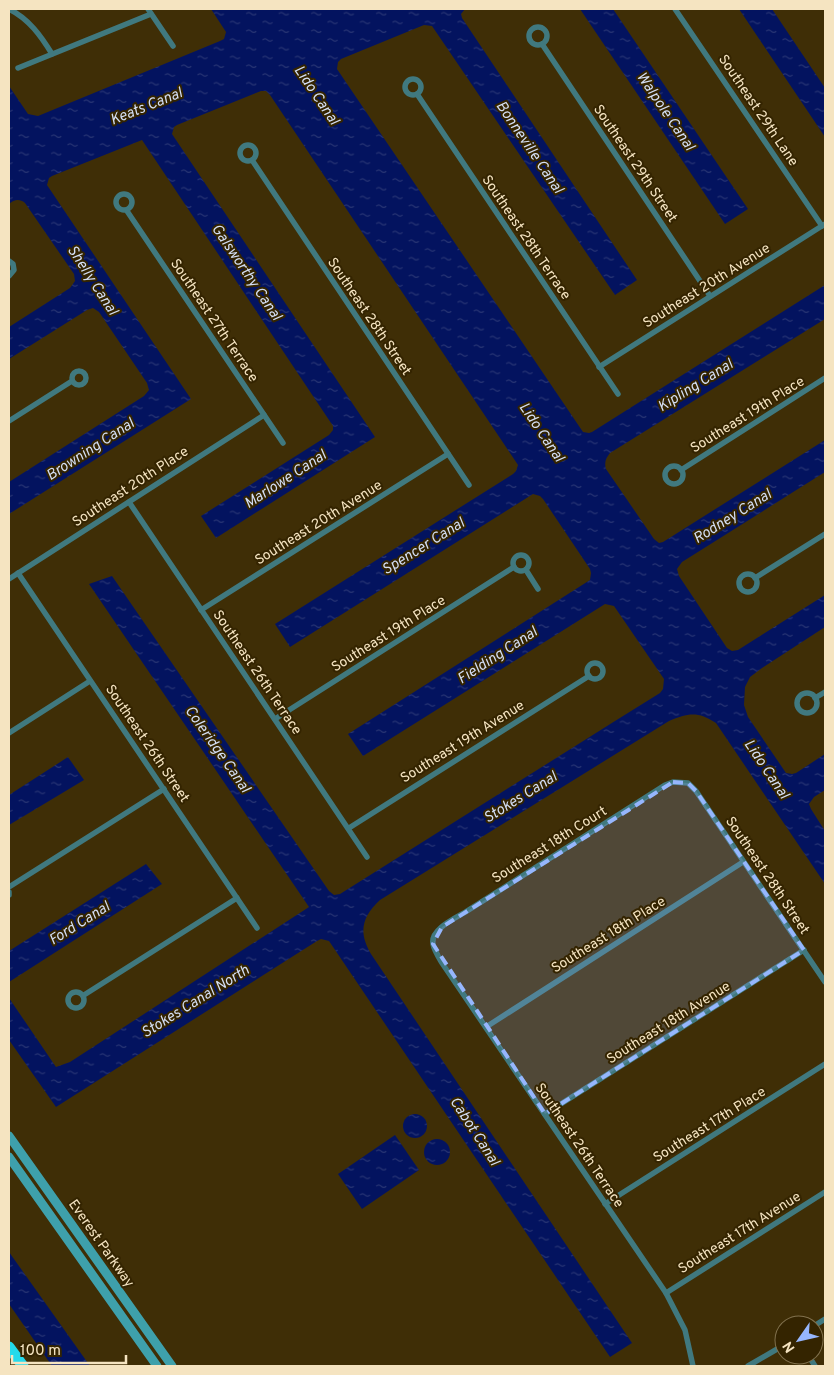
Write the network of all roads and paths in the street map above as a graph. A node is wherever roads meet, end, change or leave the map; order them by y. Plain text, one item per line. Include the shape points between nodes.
1 (9, 9) edge
2 (675, 9) edge
3 (149, 11) edge
4 (542, 44) dead end
5 (173, 46) dead end
6 (52, 54) junction
7 (18, 68) dead end
8 (417, 94) dead end
9 (252, 160) dead end
10 (127, 210) dead end
11 (824, 225) edge
12 (9, 261) edge
13 (9, 276) edge
14 (710, 296) junction
15 (599, 367) junction
16 (825, 378) edge
17 (72, 381) dead end
18 (618, 394) dead end
19 (264, 415) junction
20 (9, 421) edge
21 (283, 443) dead end
22 (448, 454) junction
23 (681, 470) dead end
24 (469, 485) dead end
25 (129, 502) junction
26 (825, 534) edge
27 (514, 567) junction
28 (526, 570) junction
29 (18, 573) junction
30 (756, 578) dead end
31 (9, 579) edge
32 (538, 589) dead end
33 (201, 610) junction
34 (589, 676) dead end
35 (90, 681) junction
36 (825, 692) edge
37 (816, 698) dead end
38 (275, 719) junction
39 (9, 733) edge
40 (688, 783) joint
41 (164, 790) junction
42 (349, 828) junction
43 (367, 857) dead end
44 (743, 862) junction
45 (9, 888) edge
46 (237, 898) junction
47 (257, 928) dead end
48 (433, 944) joint
49 (804, 950) junction
50 (825, 982) edge
51 (84, 996) dead end
52 (486, 1027) junction
53 (825, 1064) edge
54 (545, 1114) junction
55 (9, 1136) edge
56 (9, 1157) edge
57 (825, 1192) edge
58 (54, 1199) junction
59 (605, 1204) junction
60 (44, 1206) junction
61 (99, 1263) junction
62 (89, 1270) junction
63 (666, 1293) junction
64 (9, 1347) edge
65 (774, 1351) edge
66 (165, 1357) junction
67 (156, 1365) edge
68 (23, 1366) edge
69 (172, 1366) edge
70 (693, 1366) edge
71 (748, 1366) edge

1 - 6 street via 30,24
2 - 11 street, Southeast 29th Lane
3 - 5 street
3 - 6 street
4 - 14 street, Southeast 29th Street
6 - 7 street
8 - 15 street, Southeast 28th Terrace
9 - 22 street, Southeast 28th Street
10 - 19 street, Southeast 27th Terrace
11 - 14 street, Southeast 20th Avenue
12 - 13 street via 14,270
14 - 15 street, Southeast 20th Avenue
15 - 18 street, Southeast 28th Terrace
16 - 23 street, Southeast 19th Place
17 - 20 street
19 - 21 street, Southeast 27th Terrace
19 - 25 street, Southeast 20th Place
22 - 24 street, Southeast 28th Street
22 - 33 street, Southeast 20th Avenue
25 - 29 street, Southeast 20th Place
25 - 33 street, Southeast 26th Terrace
26 - 30 street
27 - 28 street
27 - 28 street, Southeast 19th Place via 514,559 523,555 529,560
27 - 38 street, Southeast 19th Place
28 - 32 street
29 - 31 street, Southeast 20th Place
29 - 35 street, Southeast 26th Street
33 - 38 street, Southeast 26th Terrace
34 - 42 street, Southeast 19th Avenue
35 - 39 street
35 - 41 street, Southeast 26th Street
36 - 37 street
38 - 42 street, Southeast 26th Terrace
40 - 44 street, Southeast 28th Street
40 - 48 street, Southeast 18th Court via 665,785 442,927 434,936
41 - 45 street
41 - 46 street, Southeast 26th Street
42 - 43 street, Southeast 26th Terrace
44 - 49 street, Southeast 28th Street
44 - 52 street, Southeast 18th Place
46 - 47 street, Southeast 26th Street
46 - 51 street
48 - 52 street, Southeast 26th Terrace via 442,963
49 - 50 street, Southeast 28th Street
49 - 54 street, Southeast 18th Avenue
52 - 54 street, Southeast 26th Terrace
53 - 59 street, Southeast 17th Place
54 - 59 street, Southeast 26th Terrace
55 - 58 street, Everest Parkway
56 - 60 street, Everest Parkway
57 - 63 street, Southeast 17th Avenue
58 - 60 street
58 - 61 street, Everest Parkway
59 - 63 street, Southeast 26th Terrace
60 - 62 street, Everest Parkway
61 - 62 street
61 - 66 street, Everest Parkway
62 - 67 street, Everest Parkway
63 - 70 street, Southeast 26th Terrace via 685,1330
64 - 68 highway
65 - 71 street
66 - 67 street
66 - 69 street, Everest Parkway

